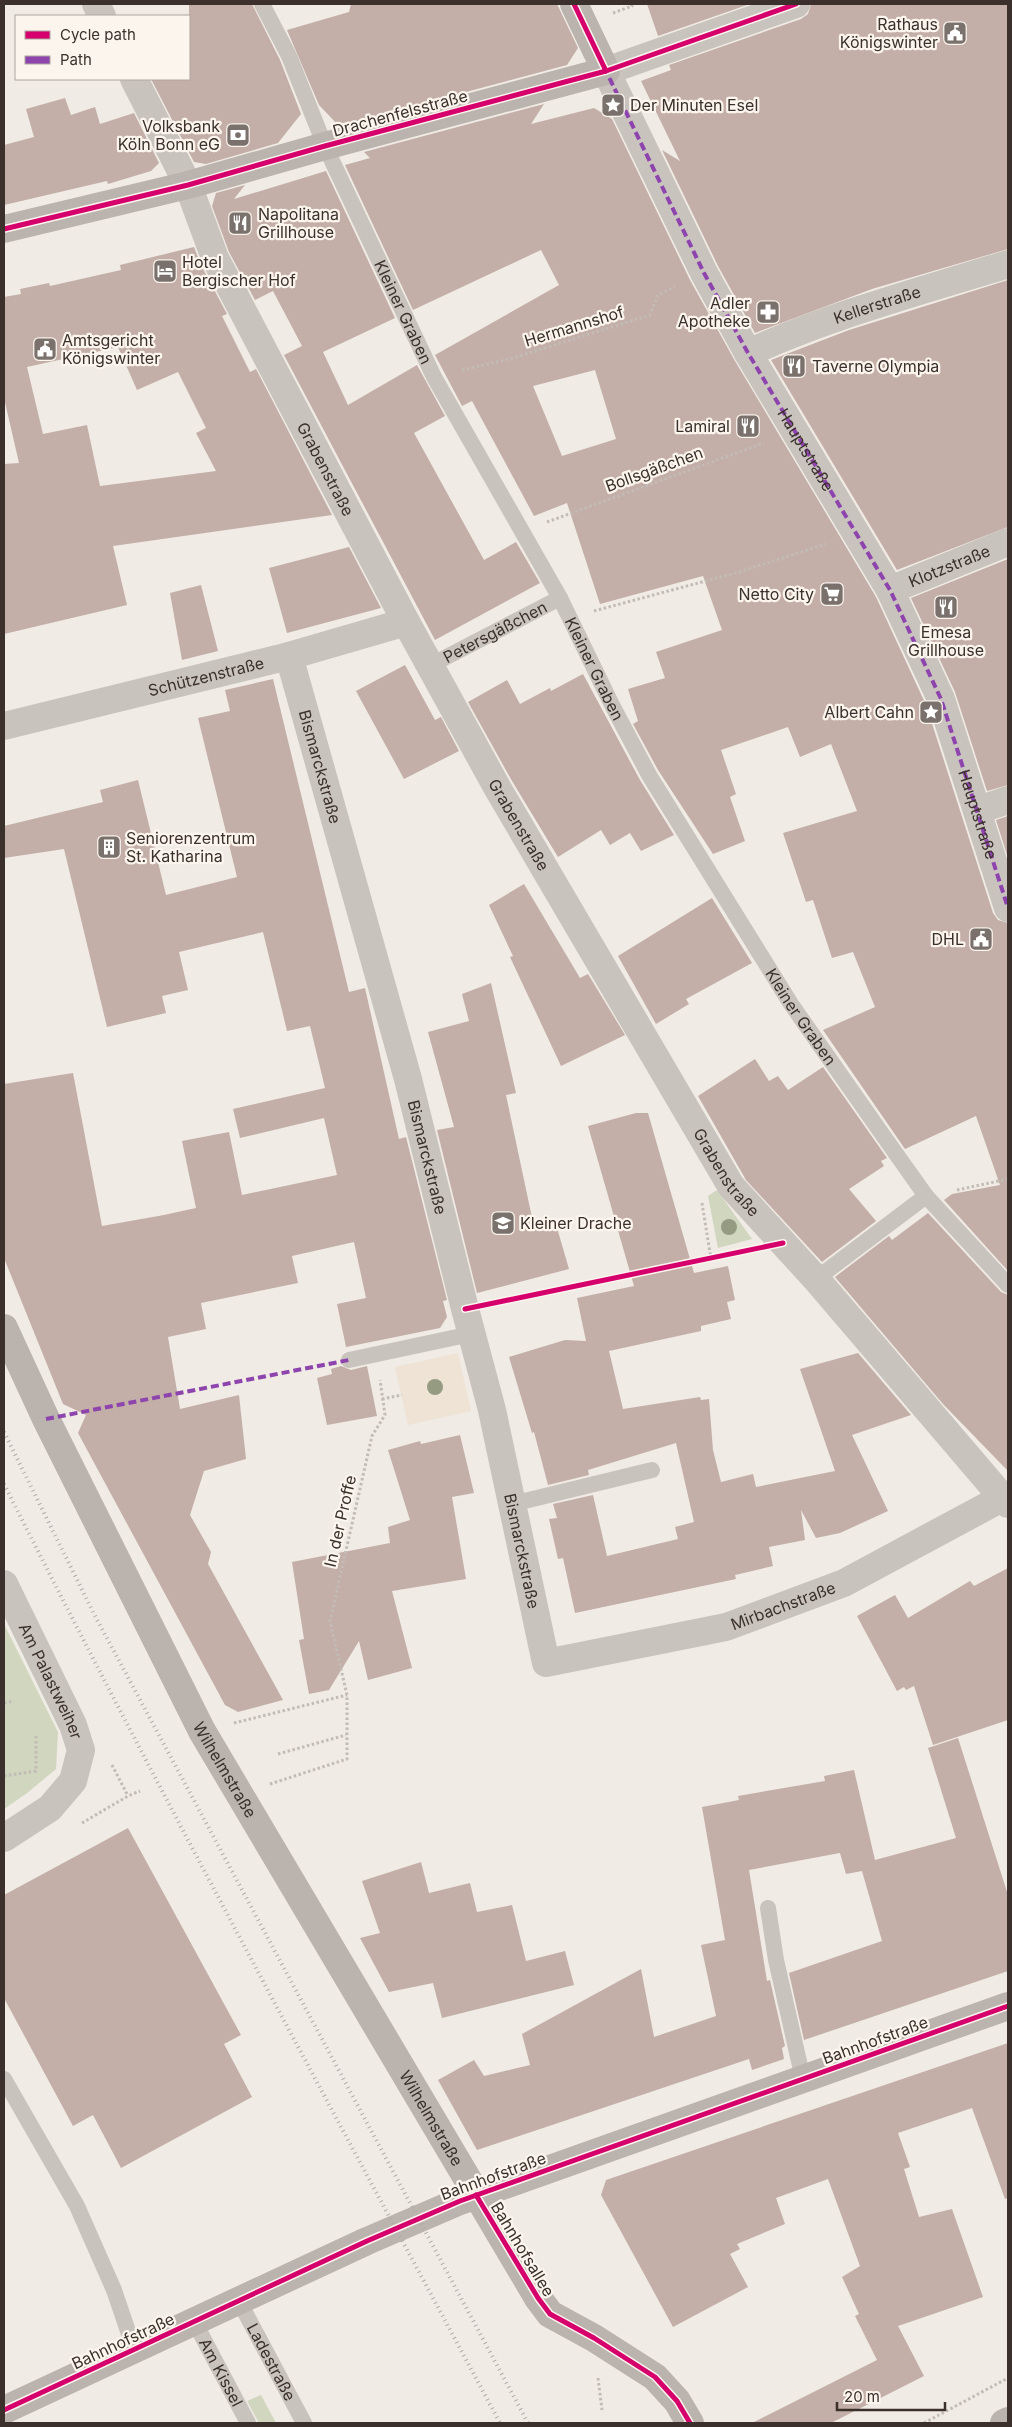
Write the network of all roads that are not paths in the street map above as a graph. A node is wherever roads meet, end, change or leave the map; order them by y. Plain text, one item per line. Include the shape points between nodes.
1 (262, 4) edge
2 (574, 4) edge
3 (796, 4) edge
4 (606, 72) junction
5 (135, 80) edge
6 (325, 146) junction
7 (188, 185) junction
8 (4, 229) edge
9 (1008, 264) edge
10 (748, 353) junction
11 (1008, 542) edge
12 (890, 590) junction
13 (560, 598) junction
14 (406, 622) junction
15 (289, 656) junction
16 (431, 665) junction
17 (4, 726) edge
18 (1008, 800) edge
19 (978, 810) junction
20 (1008, 908) edge
21 (926, 1196) junction
22 (816, 1279) junction
23 (1008, 1285) edge
24 (4, 1328) edge
25 (471, 1334) junction
26 (349, 1360) dead end
27 (652, 1470) dead end
28 (1005, 1501) edge
29 (512, 1504) junction
30 (4, 1584) edge
31 (546, 1663) joint
32 (4, 1838) edge
33 (768, 1908) dead end
34 (1008, 2006) edge
35 (4, 2079) edge
36 (802, 2079) junction
37 (468, 2198) junction
38 (239, 2300) junction
39 (194, 2322) junction
40 (134, 2350) junction
41 (4, 2410) edge
42 (1008, 2421) edge
43 (248, 2423) edge
44 (304, 2423) edge
45 (690, 2423) edge
46 (1004, 2423) edge

1 - 6 lane, Kleiner Graben via 289,56
2 - 4 street, Hauptstraße
3 - 4 street, Drachenfelsstraße
4 - 6 street, Drachenfelsstraße
4 - 10 street, Hauptstraße via 704,273
5 - 7 street, Grabenstraße
6 - 7 street, Drachenfelsstraße
6 - 13 lane, Kleiner Graben via 434,377
7 - 8 street, Drachenfelsstraße
7 - 14 street, Grabenstraße via 215,258
9 - 10 street, Kellerstraße via 894,299
10 - 12 street, Hauptstraße
11 - 12 street, Klotzstraße
12 - 19 street, Hauptstraße via 941,699
13 - 16 lane, Petersgäßchen
13 - 21 lane, Kleiner Graben via 612,706 699,859 790,1004
14 - 15 street, Schützenstraße
14 - 16 street, Grabenstraße
15 - 17 street, Schützenstraße
15 - 25 street, Bismarckstraße via 378,963
16 - 22 street, Grabenstraße via 498,789 731,1186
18 - 19 street
19 - 20 street, Hauptstraße
21 - 22 lane
21 - 23 lane, Kleiner Graben
22 - 28 street, Grabenstraße
24 - 37 street, Wilhelmstraße via 46,1420 202,1731
25 - 26 lane
25 - 29 street, Bismarckstraße via 492,1410
27 - 29 lane
28 - 31 street, Mirbachstraße via 844,1583 726,1627
29 - 31 street, Bismarckstraße
30 - 32 street, Am Palastweiher via 73,1725 81,1750 73,1781 50,1808
33 - 36 lane
34 - 36 street, Bahnhofstraße
35 - 40 lane via 77,2206 114,2290
36 - 37 street, Bahnhofstraße
37 - 38 street, Bahnhofstraße
37 - 45 street, Bahnhofsallee via 550,2314 655,2377 677,2401
38 - 39 street, Bahnhofstraße
38 - 44 lane, Ladestraße
39 - 40 street, Bahnhofstraße
39 - 43 lane, Am Kissel
40 - 41 street, Bahnhofstraße
42 - 46 street

